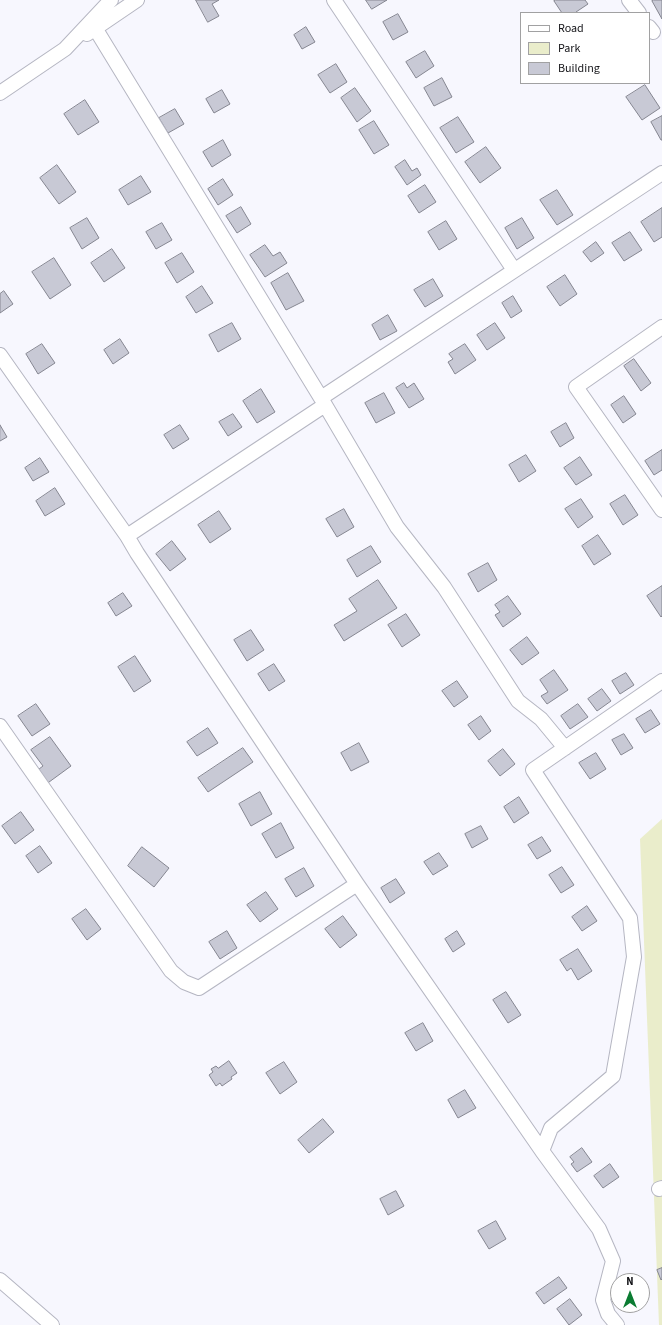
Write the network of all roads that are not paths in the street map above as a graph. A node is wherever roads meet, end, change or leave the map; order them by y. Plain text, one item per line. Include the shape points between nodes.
1 (111, 0) edge
2 (137, 0) edge
3 (334, 0) edge
4 (629, 0) edge
5 (638, 12) edge
6 (95, 28) junction
7 (65, 49) junction
8 (0, 93) edge
9 (662, 173) edge
10 (514, 270) junction
11 (662, 327) edge
12 (0, 355) edge
13 (323, 401) junction
14 (662, 510) edge
15 (127, 536) junction
16 (662, 681) edge
17 (0, 726) edge
18 (565, 748) junction
19 (357, 884) junction
20 (542, 1151) junction
21 (0, 1280) edge
22 (50, 1325) edge
23 (617, 1325) edge

1 - 7 street
2 - 6 street
3 - 10 street
4 - 5 street
6 - 7 street
6 - 13 street
7 - 8 street
9 - 10 street
10 - 13 street
11 - 14 street via 576,387
12 - 15 street
13 - 15 street
13 - 18 street via 397,527 444,587 518,701 541,719
15 - 19 street
16 - 18 street
17 - 19 street via 171,970 184,982 199,988
18 - 20 street via 533,770 630,918 634,957 613,1076 552,1128
19 - 20 street
20 - 23 street via 599,1229 613,1261 603,1300 608,1314
21 - 22 street

